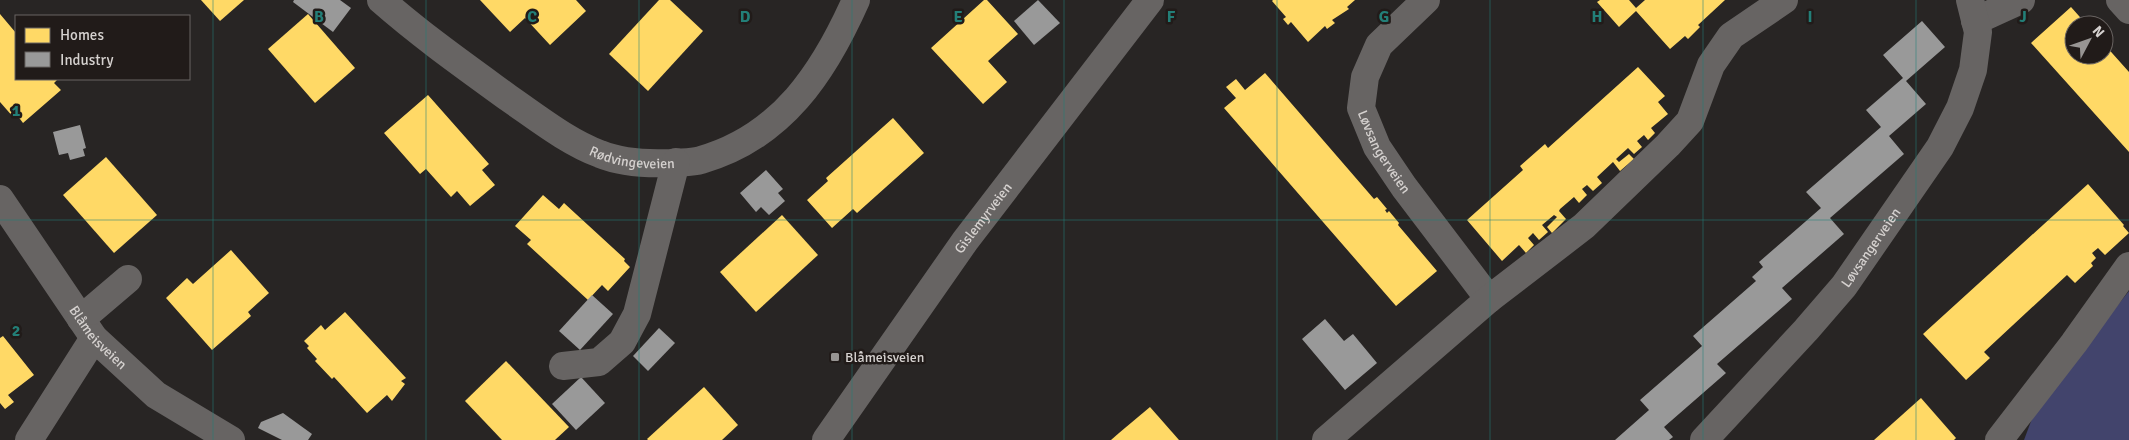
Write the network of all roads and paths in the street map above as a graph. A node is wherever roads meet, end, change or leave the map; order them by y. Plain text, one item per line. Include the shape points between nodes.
1 (381, 0) edge
2 (856, 0) edge
3 (1150, 0) edge
4 (1426, 0) edge
5 (1784, 0) edge
6 (2021, 0) edge
7 (2120, 0) edge
8 (2129, 10) edge
9 (1972, 11) edge
10 (676, 162) junction
11 (0, 199) edge
12 (2129, 266) edge
13 (128, 279) dead end
14 (1490, 299) junction
15 (87, 328) junction
16 (563, 366) dead end
17 (29, 440) edge
18 (231, 440) edge
19 (826, 440) edge
20 (1326, 440) edge
21 (1704, 440) edge
22 (1999, 440) edge

1 - 10 street, Rødvingeveien via 445,52 558,132 601,154 647,164
2 - 10 street, Rødvingeveien via 830,55 810,85 785,112 760,133 724,151 700,161
3 - 19 street, Gislemyrveien via 965,242
4 - 14 street, Løvsangerveien via 1379,45 1365,77 1361,108 1378,147 1404,187
5 - 14 street via 1731,36 1711,65 1690,121 1668,145 1584,226
6 - 9 street, Løvsangerveien
7 - 8 street
9 - 21 street, Løvsangerveien via 1978,32 1973,70 1960,108 1940,147 1844,286
10 - 16 street via 637,314 622,342 599,362
11 - 15 street, Blåmeisveien
12 - 22 street
13 - 15 street
14 - 20 street
15 - 17 street
15 - 18 street, Blåmeisveien via 156,395

